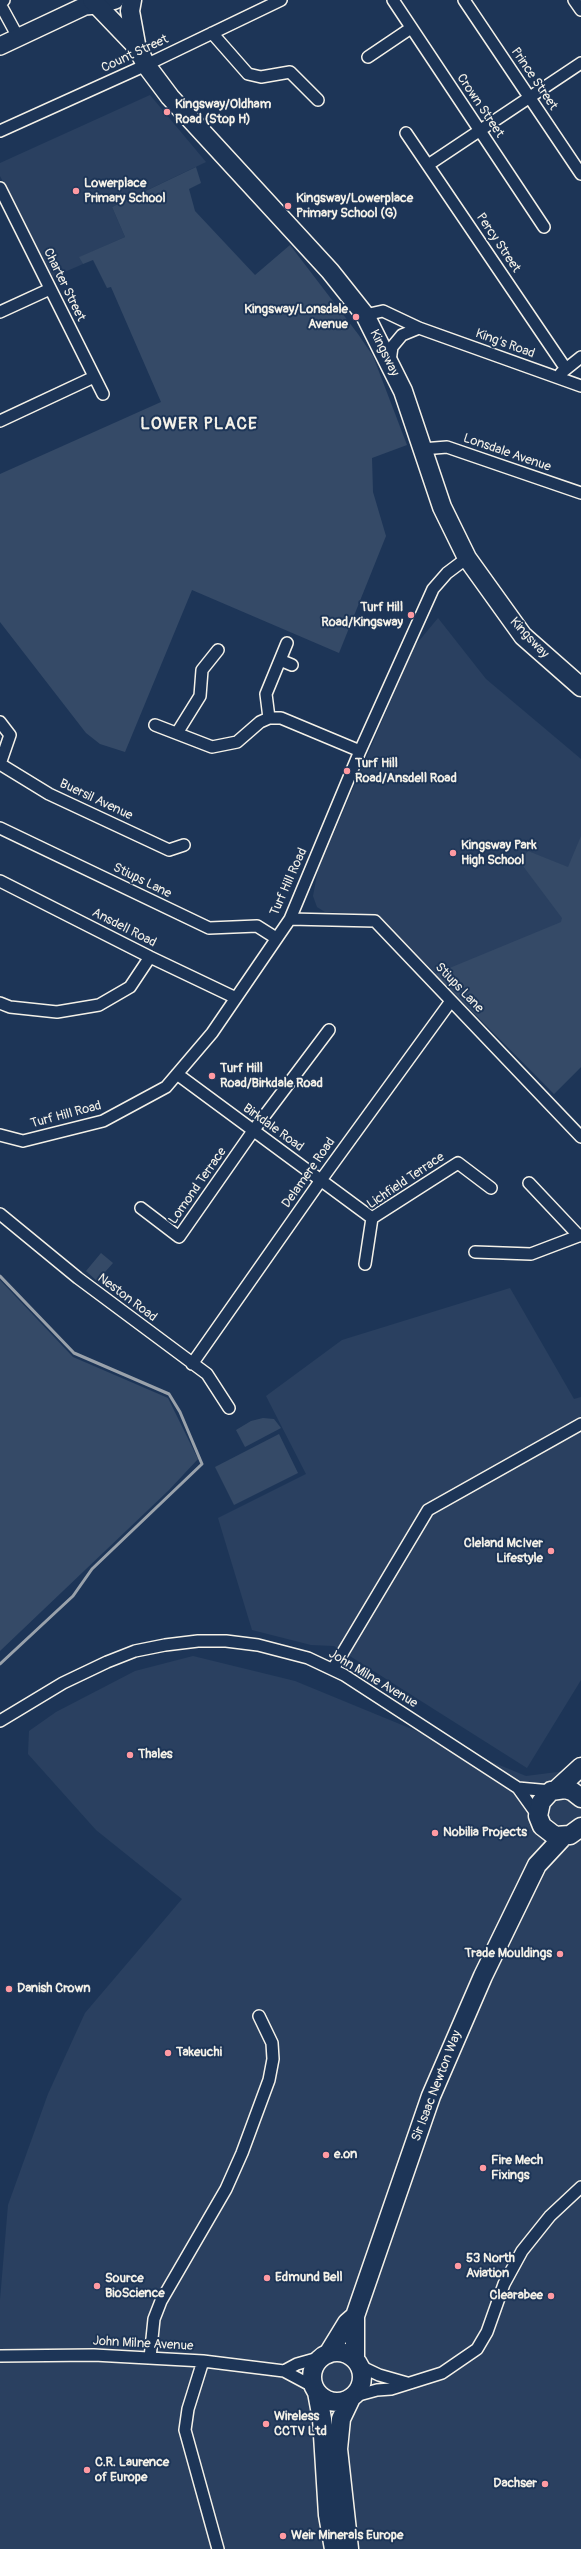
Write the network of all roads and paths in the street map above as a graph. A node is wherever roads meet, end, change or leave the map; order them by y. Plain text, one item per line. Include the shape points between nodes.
1 (4, 0) edge
2 (115, 0) edge
3 (132, 0) edge
4 (280, 0) edge
5 (393, 0) edge
6 (464, 0) edge
7 (574, 0) edge
8 (95, 3) edge
9 (581, 10) edge
10 (411, 28) junction
11 (212, 33) junction
12 (5, 43) edge
13 (137, 47) junction
14 (368, 57) dead end
15 (581, 63) edge
16 (146, 65) junction
17 (530, 97) junction
18 (318, 100) dead end
19 (480, 130) junction
20 (0, 131) edge
21 (406, 133) dead end
22 (428, 165) junction
23 (581, 174) edge
24 (1, 193) edge
25 (544, 227) dead end
26 (50, 289) junction
27 (0, 312) edge
28 (365, 315) junction
29 (419, 328) junction
30 (581, 357) edge
31 (390, 361) junction
32 (566, 369) junction
33 (94, 377) junction
34 (556, 377) junction
35 (581, 386) edge
36 (103, 394) dead end
37 (0, 421) edge
38 (422, 450) junction
39 (581, 493) edge
40 (467, 558) junction
41 (287, 643) dead end
42 (218, 650) dead end
43 (280, 660) junction
44 (292, 665) dead end
45 (581, 687) edge
46 (269, 718) junction
47 (0, 722) edge
48 (155, 725) dead end
49 (177, 733) junction
50 (360, 751) junction
51 (0, 764) edge
52 (0, 828) edge
53 (184, 844) dead end
54 (0, 881) edge
55 (290, 919) junction
56 (276, 938) junction
57 (150, 958) junction
58 (236, 998) junction
59 (451, 1001) junction
60 (0, 1003) edge
61 (329, 1030) dead end
62 (177, 1074) junction
63 (253, 1131) junction
64 (0, 1135) edge
65 (581, 1137) edge
66 (321, 1180) junction
67 (529, 1183) dead end
68 (491, 1188) dead end
69 (141, 1208) dead end
70 (0, 1214) edge
71 (372, 1218) junction
72 (580, 1235) edge
73 (475, 1252) dead end
74 (365, 1264) dead end
75 (192, 1364) junction
76 (229, 1408) dead end
77 (581, 1424) edge
78 (333, 1669) junction
79 (0, 1721) edge
80 (581, 1766) edge
81 (518, 1788) junction
82 (554, 1790) junction
83 (581, 1798) edge
84 (540, 1821) junction
85 (575, 1832) edge
86 (537, 1865) junction
87 (259, 2016) dead end
88 (581, 2187) edge
89 (355, 2316) junction
90 (0, 2356) edge
91 (325, 2356) junction
92 (150, 2358) junction
93 (203, 2361) junction
94 (357, 2362) junction
95 (284, 2371) junction
96 (407, 2383) junction
97 (315, 2389) junction
98 (353, 2397) junction
99 (218, 2549) edge
100 (334, 2549) edge
101 (349, 2549) edge

1 - 12 street via 0,4
2 - 8 main road
3 - 13 highway, Kingsway via 130,11
4 - 11 street, Count Street
5 - 10 street, Crown Street
6 - 17 street, Prince Street
7 - 9 street
8 - 12 main road
8 - 13 highway, Kingsway
10 - 14 street
10 - 19 street, Crown Street
11 - 16 street, Count Street
11 - 18 street via 248,74 261,77 290,72
13 - 16 highway, Kingsway
15 - 17 street
16 - 20 street, Count Street
16 - 28 highway, Kingsway via 170,97 330,271
17 - 19 street
17 - 23 street, Prince Street
19 - 22 street
19 - 25 street, Crown Street
21 - 22 street, Percy Street
22 - 32 street, Percy Street
24 - 26 street, Charter Street
26 - 27 street
26 - 33 street, Charter Street
28 - 29 street, King's Road via 383,311
28 - 31 highway, Kingsway
29 - 31 street via 402,335 392,347
29 - 34 street, King's Road
30 - 32 street
31 - 38 highway, Kingsway via 403,391
32 - 34 street
33 - 36 street, Charter Street
33 - 37 street
34 - 35 street, King's Road
38 - 39 street, Lonsdale Avenue via 447,447
38 - 40 highway, Kingsway via 442,507
40 - 45 highway, Kingsway via 524,636
40 - 50 street, Turf Hill Road via 447,573 433,589
41 - 43 street
42 - 49 street via 202,670 200,696
43 - 44 street
43 - 46 street via 266,694
46 - 49 street via 260,722 237,742 212,746
46 - 50 street via 281,718
47 - 51 street via 10,735
48 - 49 street
50 - 55 street, Turf Hill Road
51 - 53 street, Buersil Avenue via 49,794 169,850
52 - 56 street, Stiups Lane via 209,928 257,926
54 - 57 street, Ansdell Road
55 - 56 street, Turf Hill Road
55 - 59 street, Stiups Lane via 375,921
56 - 58 street, Turf Hill Road
57 - 58 street, Ansdell Road
57 - 60 street via 130,987 99,1005 57,1012 10,1007
58 - 62 street, Turf Hill Road via 212,1033
59 - 65 street, Stiups Lane
59 - 66 street, Delamere Road
61 - 63 street
62 - 63 street, Birkdale Road
62 - 64 street, Turf Hill Road via 166,1087 103,1122 23,1141
63 - 66 street, Birkdale Road
63 - 69 street, Lomond Terrace via 179,1237
66 - 71 street, Birkdale Road
66 - 75 street, Delamere Road
67 - 72 street
68 - 71 street, Lichfield Terrace via 458,1163
70 - 75 street, Neston Road via 78,1278
71 - 74 street, Lichfield Terrace
72 - 73 street via 531,1254
75 - 76 street, Neston Road via 207,1374
77 - 78 street via 428,1510
78 - 79 street, John Milne Avenue via 291,1652 255,1644 213,1640 165,1644 135,1651 107,1662 63,1683
78 - 81 street, John Milne Avenue
80 - 82 highway
81 - 82 street, John Milne Avenue
81 - 84 street, John Milne Avenue
82 - 83 highway via 572,1791
82 - 84 highway, Sir Isaac Newton Way via 541,1802
84 - 85 highway via 548,1832
84 - 86 highway, Sir Isaac Newton Way
85 - 86 highway, Sir Isaac Newton Way
86 - 89 highway, Sir Isaac Newton Way via 483,1976 431,2096
87 - 92 street via 272,2043 273,2059 269,2080 226,2189 159,2306 154,2319
88 - 96 street via 550,2216 522,2251 504,2284 487,2332 477,2349 457,2365
89 - 91 highway, Sir Isaac Newton Way
89 - 94 highway, Sir Isaac Newton Way
90 - 92 street, John Milne Avenue
91 - 94 highway via 342,2352
91 - 95 street
91 - 97 highway via 313,2371
92 - 93 street, John Milne Avenue
93 - 95 street, John Milne Avenue
93 - 99 street via 188,2409 185,2430
94 - 96 street via 379,2375
94 - 98 highway via 362,2382
95 - 97 street, John Milne Avenue
96 - 98 street
97 - 98 highway via 333,2402
97 - 100 highway via 322,2419 328,2515
98 - 101 highway via 341,2419 338,2449

